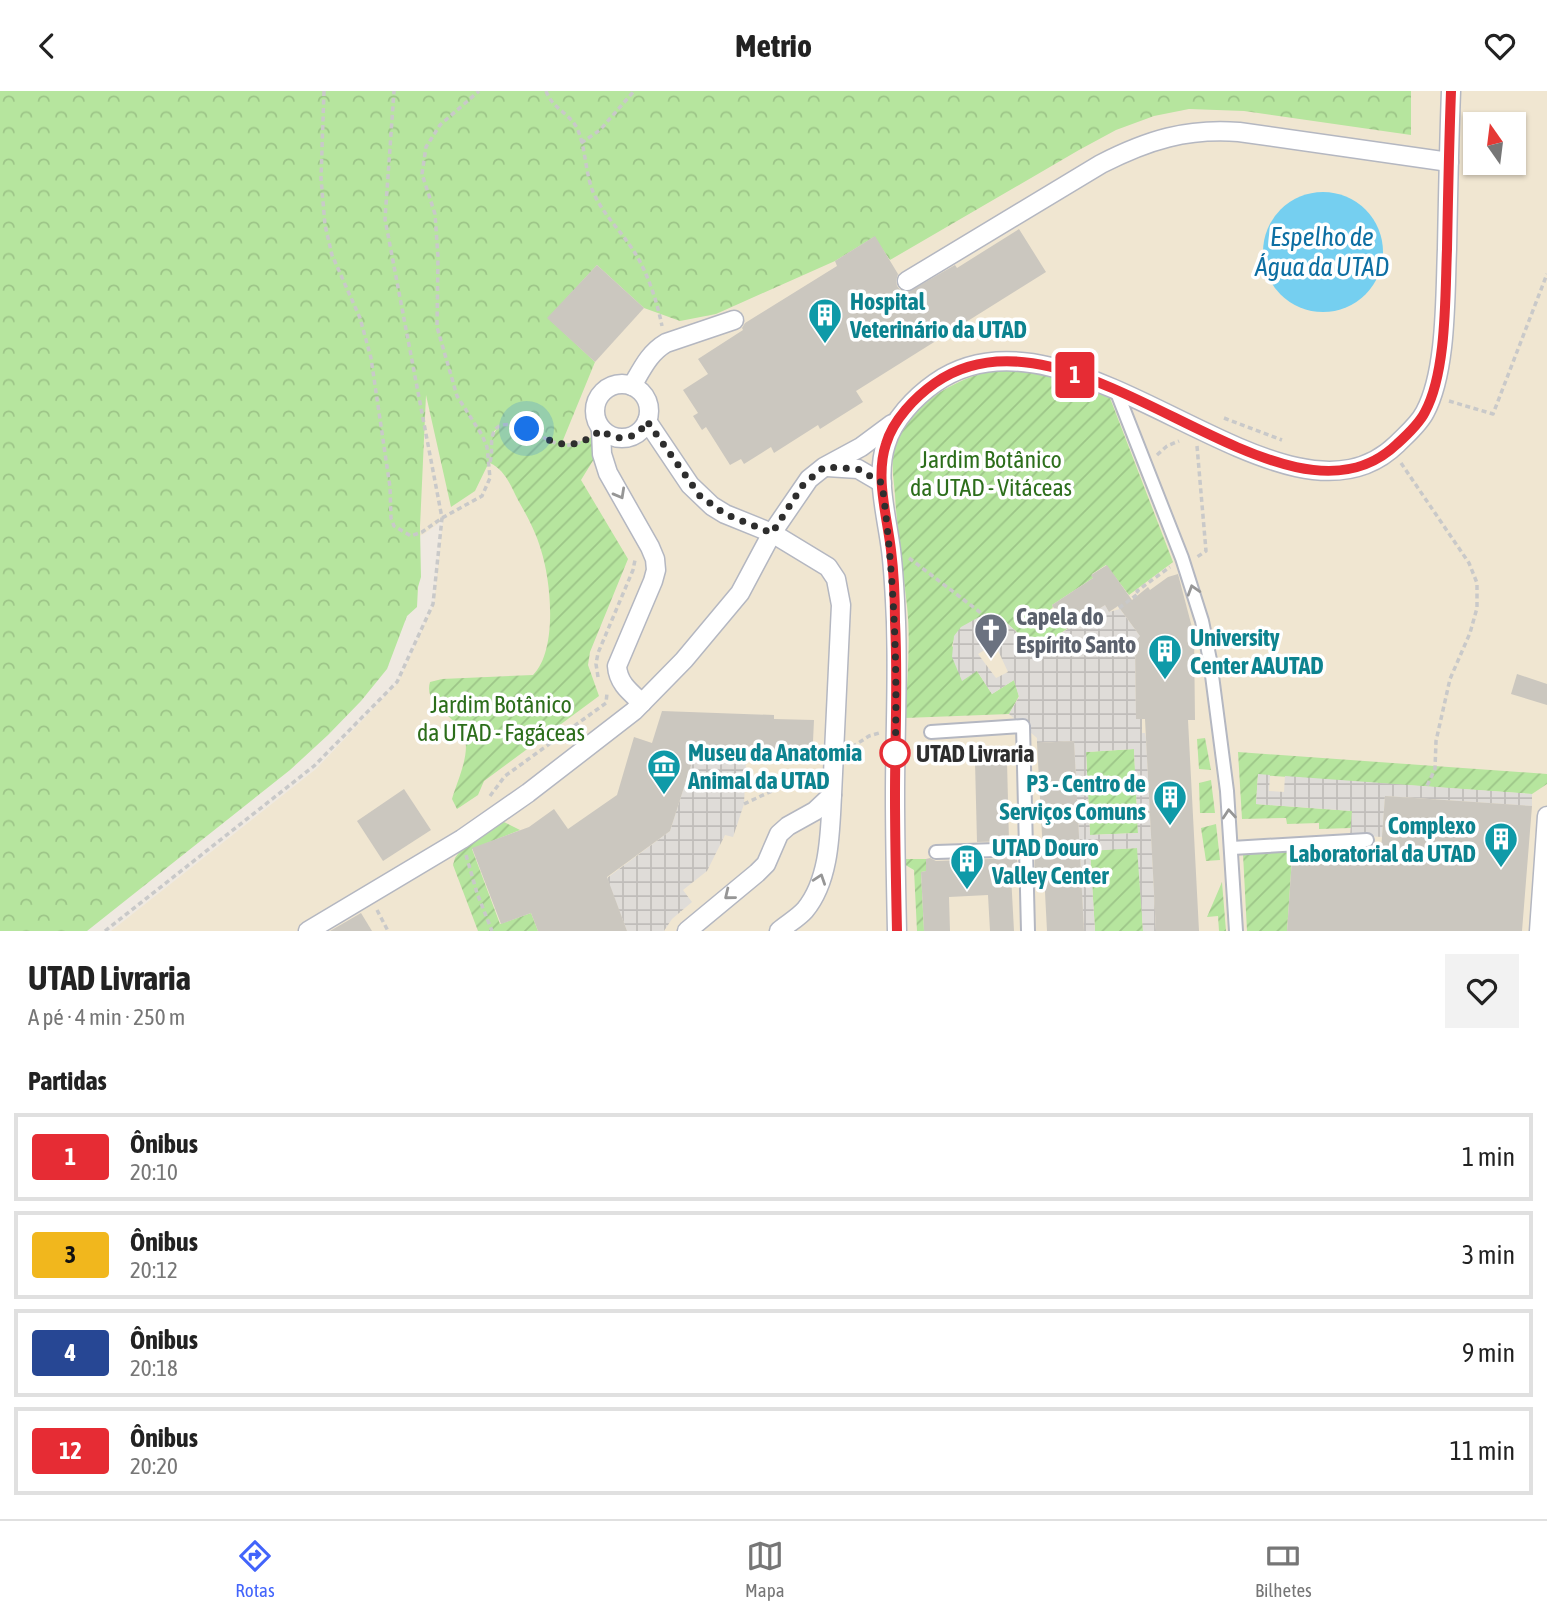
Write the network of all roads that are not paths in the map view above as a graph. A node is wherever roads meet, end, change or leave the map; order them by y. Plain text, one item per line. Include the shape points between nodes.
1 (1451, 91) edge
2 (1449, 162) junction
3 (907, 281) dead end
4 (734, 320) dead end
5 (632, 386) junction
6 (1116, 390) junction
7 (900, 418) junction
8 (647, 421) junction
9 (601, 430) junction
10 (824, 467) junction
11 (882, 483) junction
12 (772, 533) junction
13 (642, 703) junction
14 (932, 732) dead end
15 (832, 795) junction
16 (1547, 816) edge
17 (1367, 840) dead end
18 (1233, 848) junction
19 (1026, 849) junction
20 (936, 852) dead end
21 (308, 931) edge
22 (687, 931) edge
23 (779, 931) edge
24 (897, 931) edge
25 (1028, 931) edge
26 (1236, 931) edge
27 (1539, 931) edge

1 - 2 street
2 - 3 street via 1250,134 1180,134 1101,164
2 - 6 street via 1445,316 1433,391 1425,413 1390,451 1367,465 1343,471 1321,473 1293,467
4 - 5 street via 666,343 651,354
5 - 8 street via 646,398
5 - 9 street via 614,384 599,395 594,413
6 - 7 street via 1040,364 994,361 940,379
18 -> 6 street via 1202,621
7 - 10 street
7 - 11 street via 884,450
8 - 9 street via 641,431 625,438
8 - 12 street via 700,496 725,514
9 -> 13 street via 608,473 655,559 653,582 617,666 623,684
10 - 11 street via 858,469
10 - 12 street via 803,485
11 - 24 street via 895,621
12 - 13 street via 747,583 726,612
12 - 15 street via 828,567 838,586 841,605
13 - 21 street via 462,839
14 - 19 street via 1023,726
15 -> 22 street via 779,834 757,873
23 -> 15 street via 804,912 817,889 827,853
16 - 27 street
17 - 18 street
18 - 26 street
19 - 20 street
19 - 25 street

